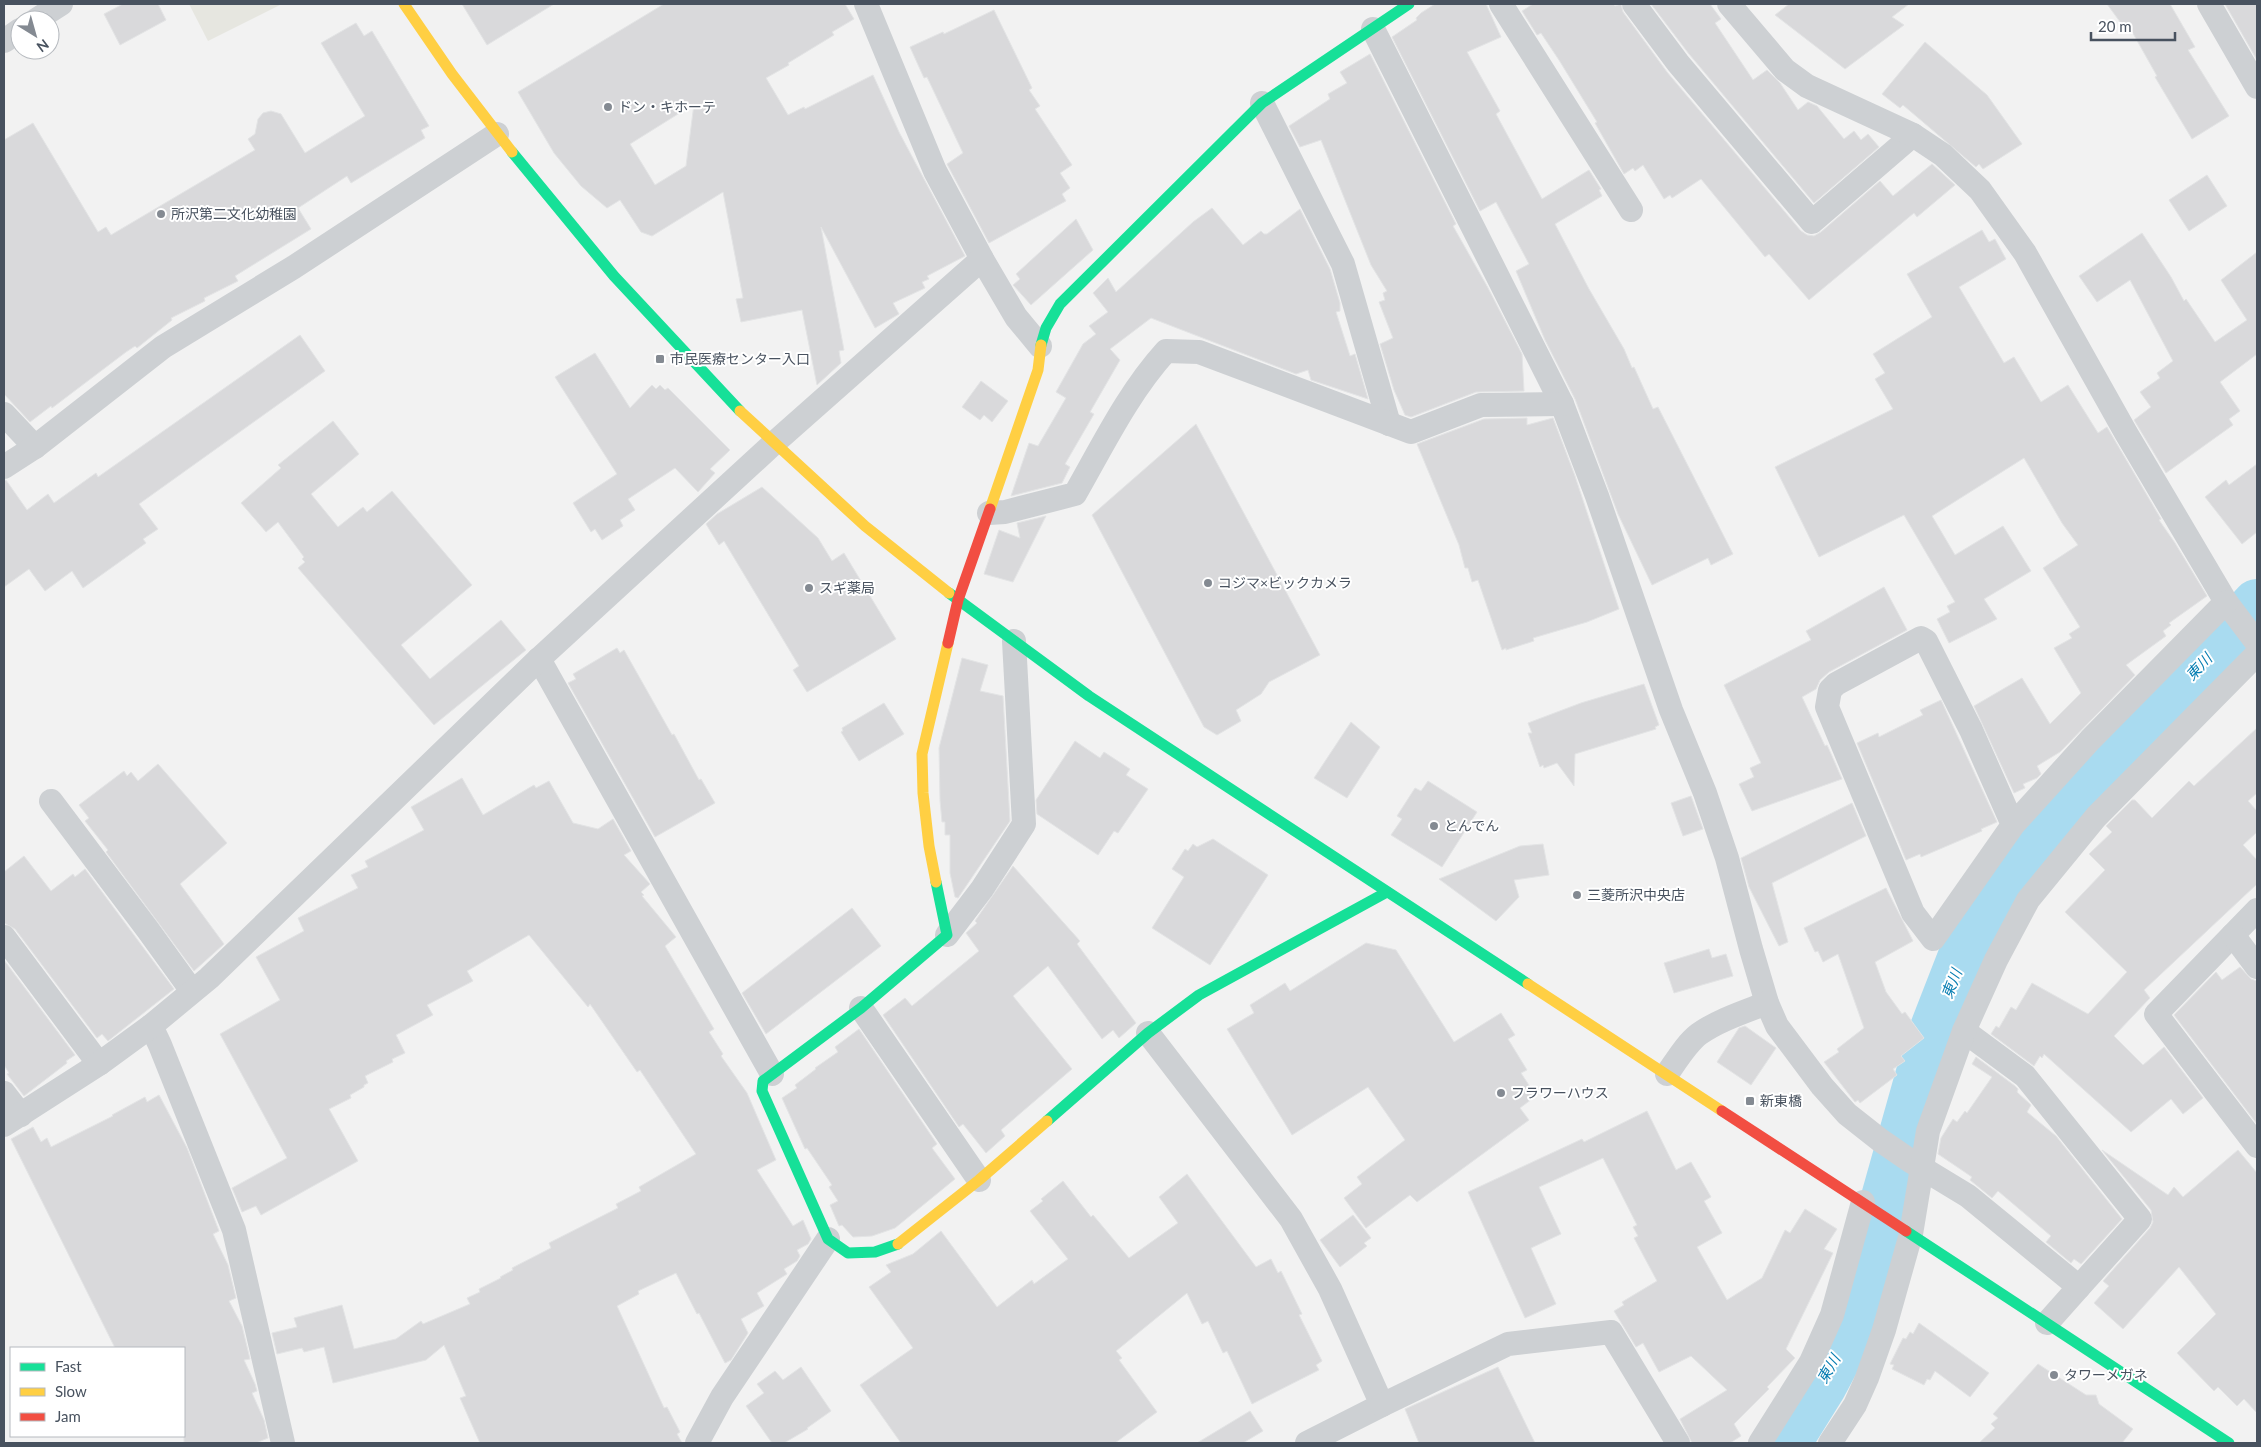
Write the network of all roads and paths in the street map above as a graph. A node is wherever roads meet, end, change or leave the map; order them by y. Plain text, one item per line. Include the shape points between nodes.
1 (73, 4) edge
2 (79, 4) edge
3 (404, 4) edge
4 (866, 4) edge
5 (1409, 4) edge
6 (1500, 4) edge
7 (1634, 4) edge
8 (1730, 4) edge
9 (2209, 4) edge
10 (1373, 29) junction
11 (2257, 87) edge
12 (1262, 102) junction
13 (497, 134) junction
14 (1913, 135) junction
15 (1631, 210) dead end
16 (982, 258) junction
17 (1040, 346) junction
18 (1562, 404) junction
19 (4, 414) edge
20 (1389, 424) junction
21 (773, 444) junction
22 (35, 447) junction
23 (4, 467) edge
24 (990, 513) junction
25 (958, 600) junction
26 (2229, 607) junction
27 (1014, 641) junction
28 (2256, 644) edge
29 (539, 659) junction
30 (51, 801) dead end
31 (2013, 825) junction
32 (1387, 892) junction
33 (2257, 910) edge
34 (947, 935) junction
35 (2233, 935) junction
36 (4, 937) edge
37 (2257, 967) edge
38 (192, 991) junction
39 (1767, 1003) junction
40 (861, 1008) junction
41 (151, 1026) junction
42 (1964, 1031) junction
43 (1148, 1033) junction
44 (99, 1064) junction
45 (772, 1074) junction
46 (1667, 1074) junction
47 (4, 1093) edge
48 (12, 1120) edge
49 (2257, 1146) edge
50 (1916, 1165) junction
51 (979, 1180) junction
52 (1866, 1204) junction
53 (1905, 1230) junction
54 (828, 1239) junction
55 (2079, 1288) junction
56 (2047, 1323) junction
57 (1382, 1405) junction
58 (283, 1443) edge
59 (697, 1443) edge
60 (1306, 1443) edge
61 (1678, 1443) edge
62 (1760, 1443) edge
63 (1830, 1443) edge
64 (2229, 1443) edge

1 - 2 street
3 - 13 street
4 - 16 street via 935,171
5 - 10 street
6 - 15 street
7 - 14 street via 1678,63 1812,222
8 - 14 street via 1785,70 1806,86
9 - 11 street
10 - 12 street
10 - 18 street
12 - 17 street via 1060,304 1047,321
12 - 20 street via 1342,264
13 - 21 street via 652,319
13 - 22 street via 294,267 163,347
14 - 26 street via 1943,155 1980,190 2025,253 2126,434
16 - 17 street via 1016,317
16 - 21 street
17 - 24 street via 1038,370
18 - 20 street via 1481,405 1411,432
18 - 39 street via 1598,496 1671,710 1705,793 1727,858
19 - 22 street
20 - 24 street via 1199,352 1166,351 1127,403 1075,494
21 - 25 street via 866,527
21 - 29 street
22 - 23 street
24 - 25 street
25 - 27 street
25 - 34 street via 922,754 929,846
26 - 28 street
26 - 31 street via 2090,740
27 - 32 street via 1088,696
27 - 34 street via 1024,824 982,890
28 - 42 street via 2096,817 2028,900
29 - 38 street
29 - 45 street
30 - 38 street
31 - 31 street via 1933,939 1913,913 1827,707 1830,690 1921,638 1926,641 1971,730
32 - 43 street via 1199,995
32 - 46 street
33 - 35 street
34 - 40 street
35 - 37 street
35 - 49 street via 2156,1014
36 - 44 street
38 - 41 street
39 - 46 street via 1715,1024 1698,1035
39 - 50 street via 1777,1026 1847,1114
40 - 45 street
40 - 51 street
41 - 44 street
41 - 58 street via 234,1230
42 - 50 street
42 - 55 street via 2025,1076 2140,1219
43 - 51 street
43 - 57 street via 1291,1219 1330,1289
44 - 48 street
45 - 54 street via 763,1081 762,1091
46 - 52 street
47 - 48 street
50 - 53 street
50 - 55 street via 1968,1196
51 - 54 street via 903,1242 875,1252 848,1253
52 - 53 street
52 - 62 street via 1832,1314 1811,1362
53 - 56 street
53 - 63 street via 1884,1330 1855,1405
54 - 59 street via 722,1397
55 - 56 street
56 - 64 street
57 - 60 street
57 - 61 street via 1508,1344 1611,1332

